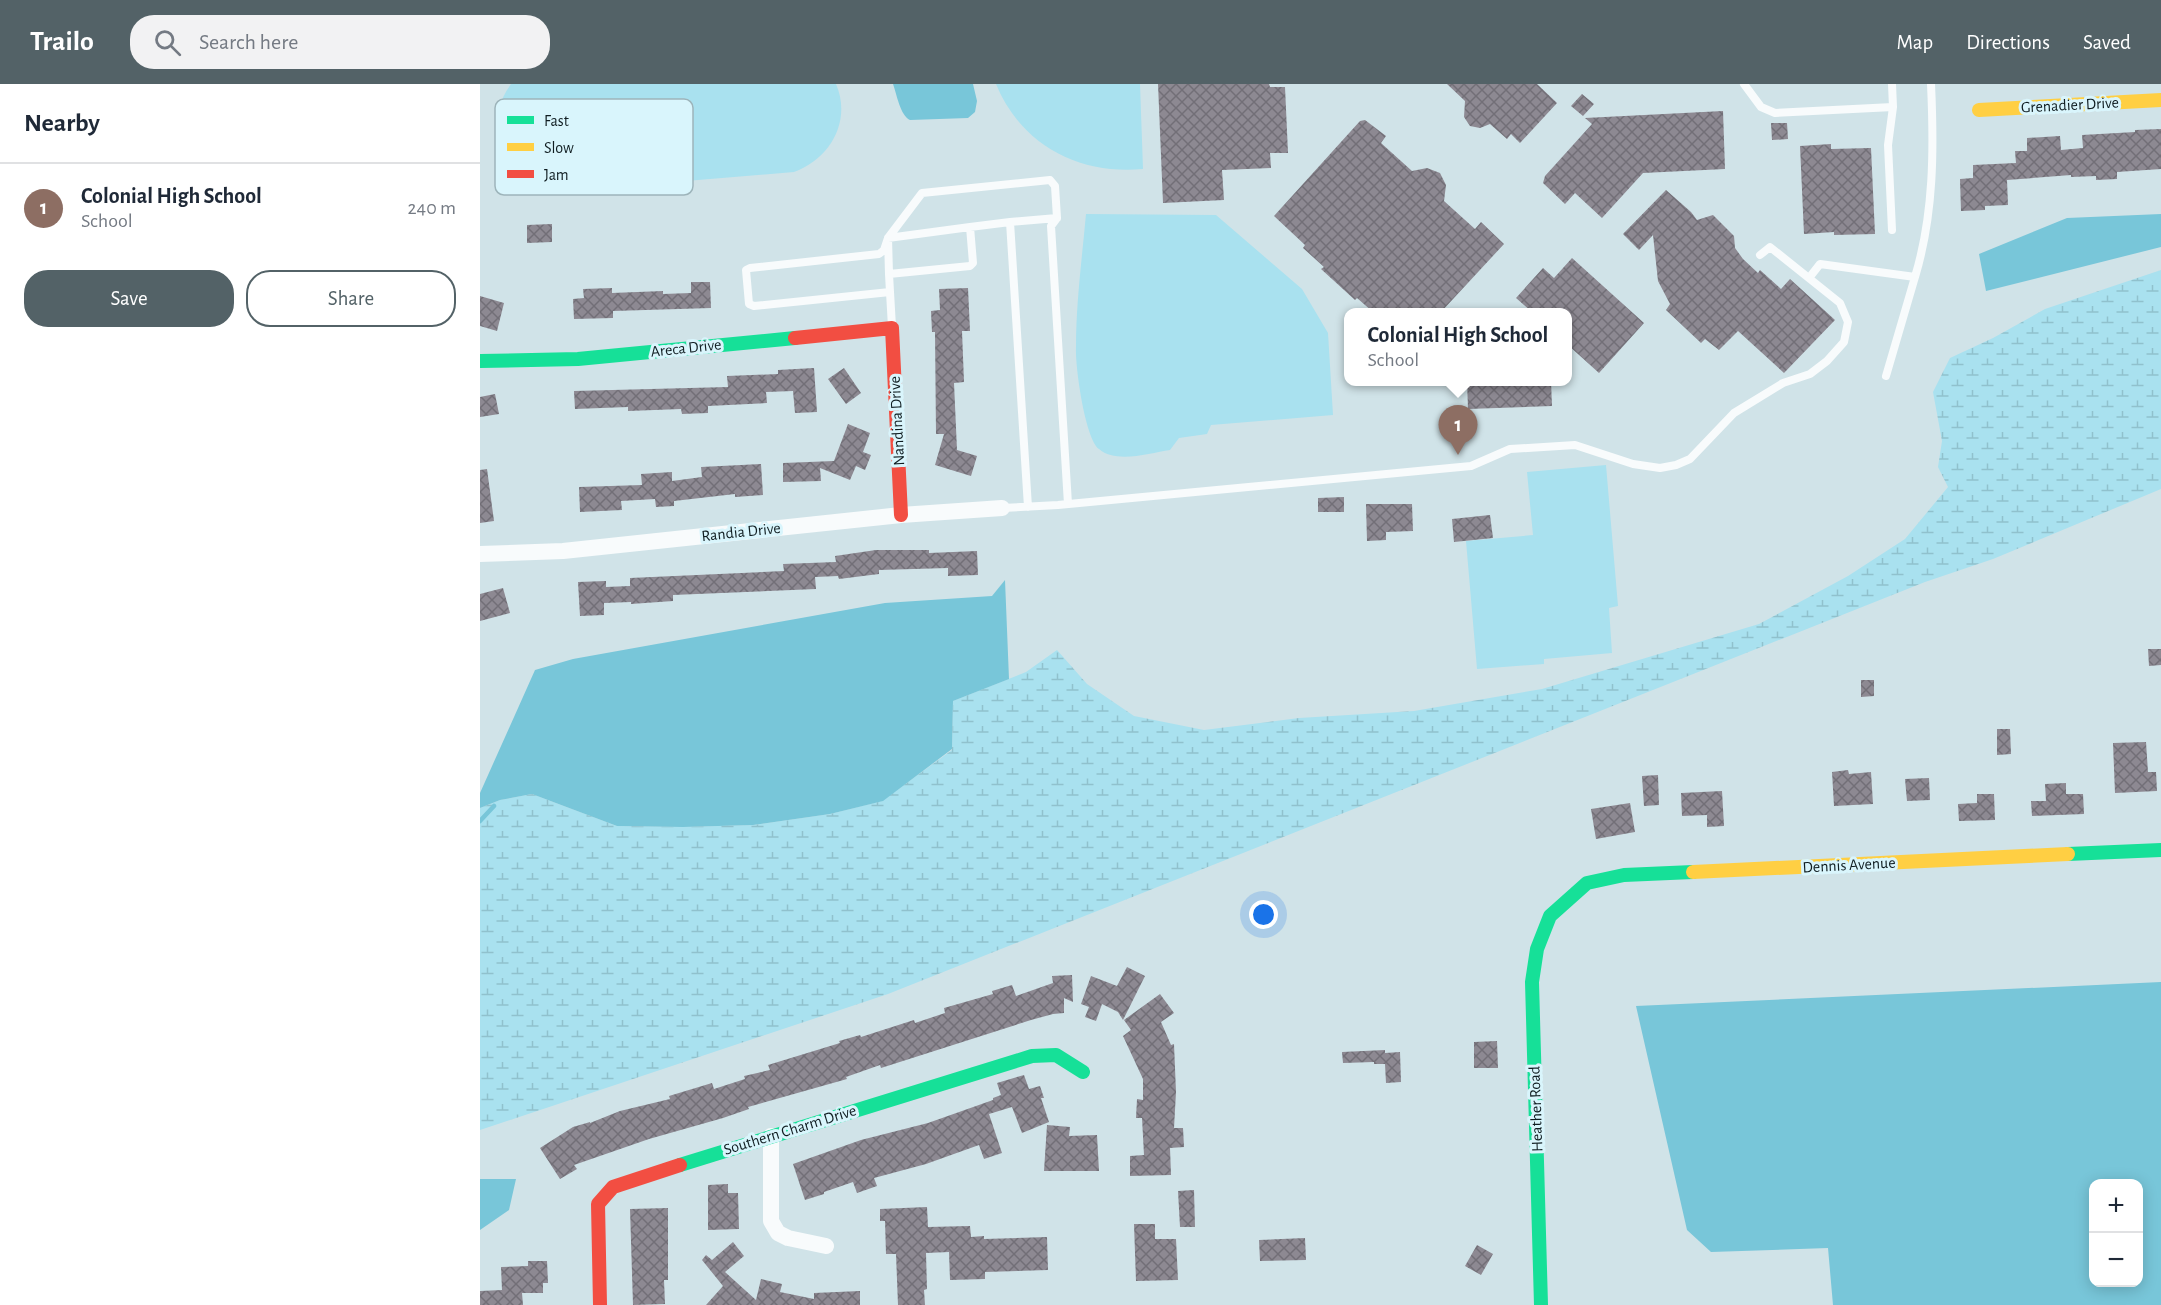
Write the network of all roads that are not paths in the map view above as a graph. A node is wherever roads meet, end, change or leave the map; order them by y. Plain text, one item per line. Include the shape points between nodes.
1 (1744, 84) edge
2 (1892, 84) edge
3 (1931, 84) edge
4 (2161, 100) edge
5 (1893, 107) junction
6 (1979, 110) dead end
7 (1057, 218) junction
8 (1010, 222) junction
9 (970, 226) junction
10 (1892, 230) dead end
11 (888, 238) junction
12 (1760, 255) dead end
13 (889, 274) junction
14 (1915, 277) junction
15 (1809, 278) junction
16 (890, 292) junction
17 (892, 328) junction
18 (480, 361) edge
19 (1886, 376) dead end
20 (1068, 504) junction
21 (1028, 507) junction
22 (1002, 508) joint
23 (901, 515) junction
24 (480, 554) edge
25 (2161, 850) edge
26 (1550, 916) joint
27 (1083, 1072) dead end
28 (771, 1136) junction
29 (826, 1246) dead end
30 (600, 1305) edge
31 (1541, 1305) edge

1 - 5 lane via 1761,107 1775,113
2 - 5 lane
3 - 14 lane via 1931,190 1925,245
4 - 6 street, Grenadier Drive
5 - 10 lane via 1888,145
7 - 8 lane
7 - 11 lane via 1056,186 1050,180 927,191
7 - 20 lane via 1051,226
8 - 9 lane
8 - 21 lane
9 - 11 lane
9 - 13 lane via 970,266
11 - 13 lane
11 - 16 lane via 879,254 746,270 749,304 754,306
12 - 15 lane via 1770,247
13 - 16 lane
14 - 15 lane via 1820,264
14 - 19 lane
15 - 20 lane via 1840,303 1848,322 1844,342 1810,374 1783,382 1734,413 1690,459 1676,465 1660,468 1632,464 1575,445 1510,449 1471,466
16 - 17 lane
17 - 18 street, Areca Drive via 578,359
17 - 23 street, Nandina Drive
20 - 21 lane
21 - 22 lane
22 - 23 street, Randia Drive
23 - 24 street, Randia Drive via 562,551
25 - 26 street, Dennis Avenue via 1624,875 1587,883
26 - 31 street, Heather Road via 1537,949 1532,982
27 - 28 street, Southern Charm Drive via 1056,1055 1032,1056
28 - 29 street via 771,1221 778,1233 788,1238
28 - 30 street, Southern Charm Drive via 613,1188 598,1204

